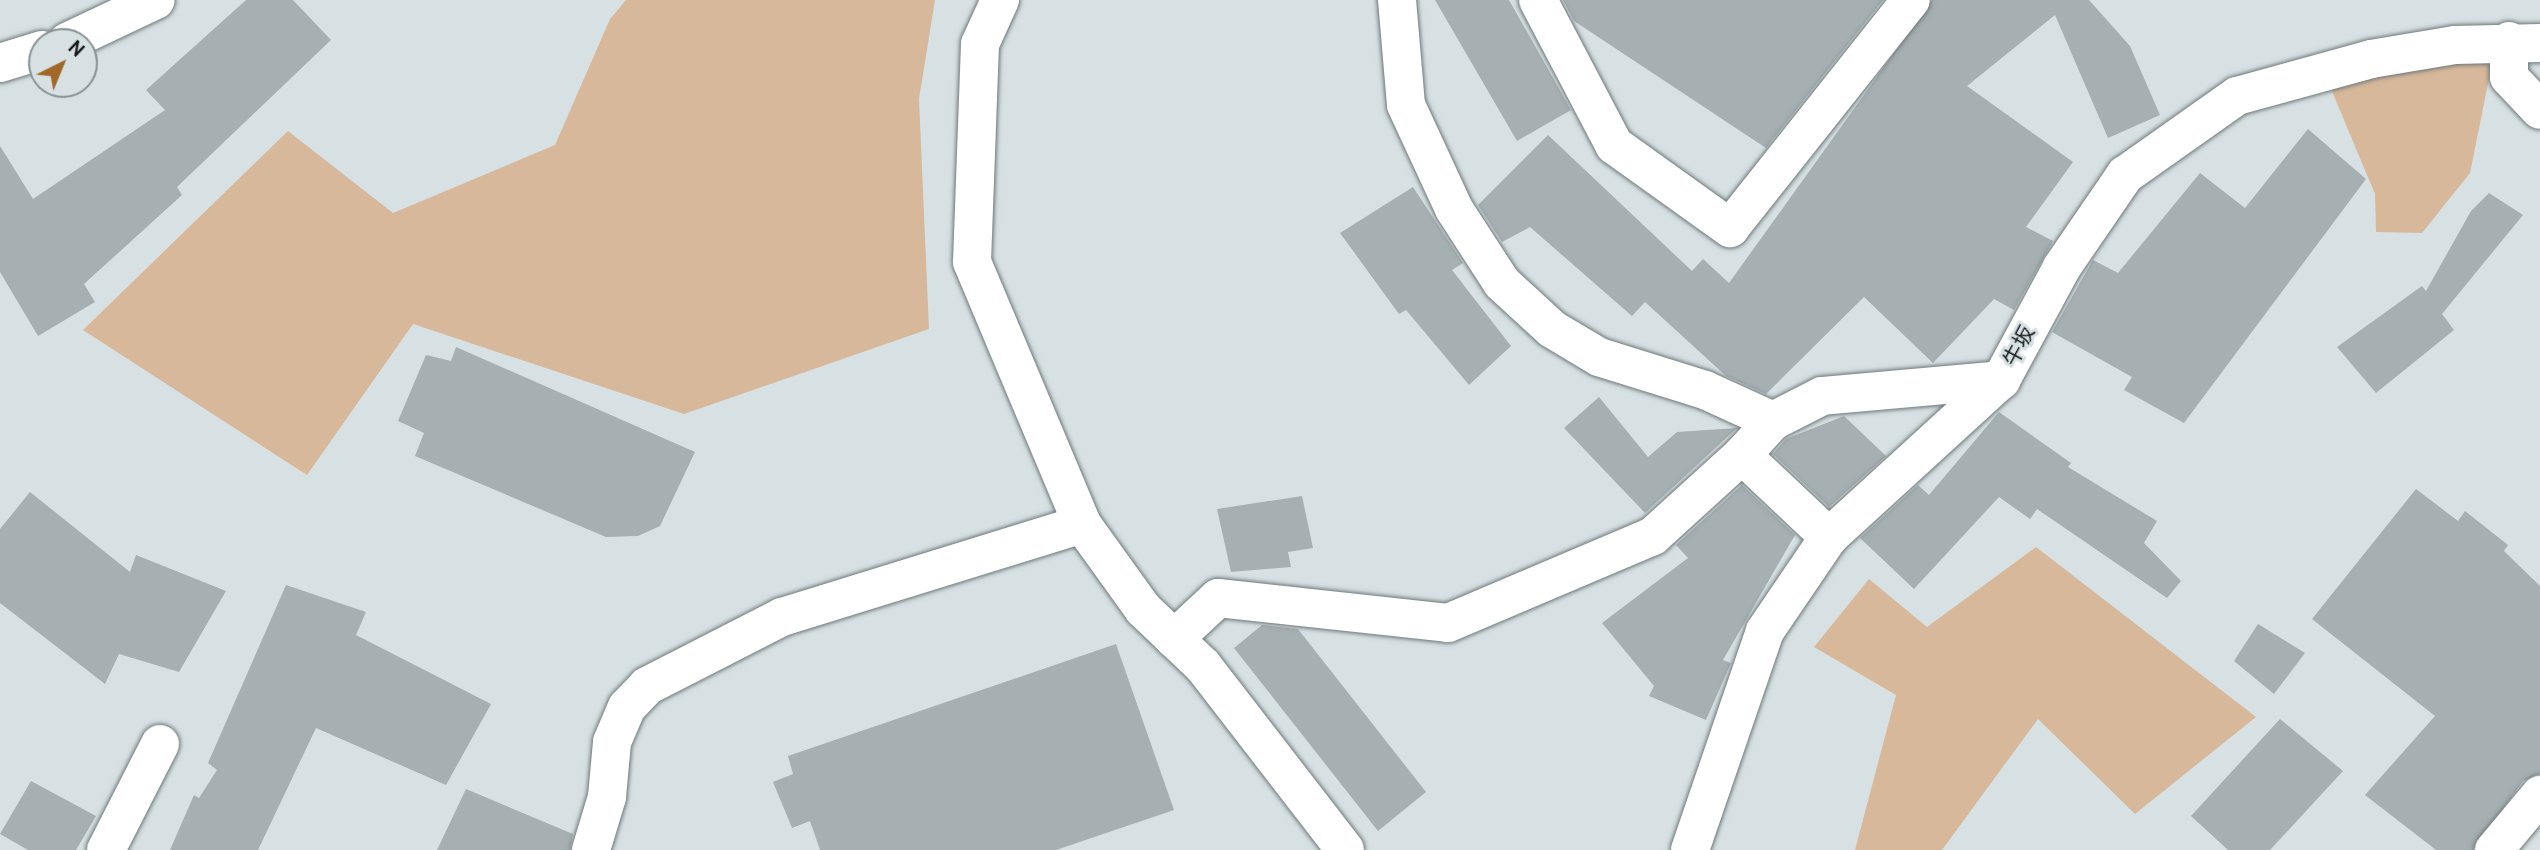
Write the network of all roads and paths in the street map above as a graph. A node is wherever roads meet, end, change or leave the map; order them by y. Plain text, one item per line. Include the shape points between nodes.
1 (156, 0) edge
2 (1000, 0) edge
3 (1397, 0) edge
4 (1538, 0) edge
5 (1911, 0) edge
6 (97, 28) edge
7 (2525, 42) edge
8 (28, 54) edge
9 (0, 63) edge
10 (2540, 110) edge
11 (2001, 380) junction
12 (1773, 421) junction
13 (1742, 454) junction
14 (1082, 524) junction
15 (1829, 537) junction
16 (1174, 639) junction
17 (159, 744) dead end
18 (2540, 795) edge
19 (106, 850) edge
20 (591, 850) edge
21 (1345, 850) edge
22 (1690, 850) edge
23 (2494, 850) edge

1 - 6 street
2 - 14 street via 980,44 972,262
3 - 12 street via 1406,105 1454,209 1502,283 1552,329 1599,357 1705,390
4 - 5 street via 1614,145 1730,228
7 - 10 street via 2510,77
7 - 11 street, 牛坂 via 2371,59 2237,96 2125,175 2062,267
8 - 9 street
11 - 12 street via 1822,396
11 - 15 street, 牛坂
12 - 13 street
13 - 15 street
13 - 16 street via 1653,536 1448,624 1218,598
14 - 16 street via 1143,609
14 - 20 street via 782,617 648,687 627,707 612,742 607,797
15 - 22 street, 牛坂 via 1765,631
16 - 21 street via 1203,666
17 - 19 street
18 - 23 street

